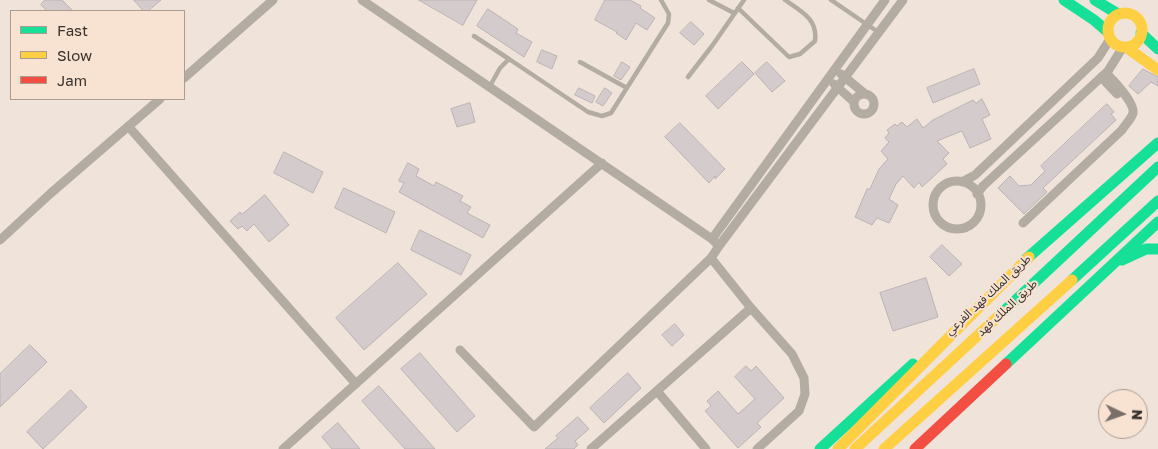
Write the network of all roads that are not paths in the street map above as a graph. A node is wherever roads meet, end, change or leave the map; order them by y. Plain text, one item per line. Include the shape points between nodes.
1 (273, 0) edge
2 (362, 0) edge
3 (661, 0) edge
4 (709, 0) edge
5 (744, 0) edge
6 (784, 0) edge
7 (830, 0) edge
8 (885, 0) edge
9 (903, 0) edge
10 (1064, 0) edge
11 (1095, 0) edge
12 (738, 8) junction
13 (734, 14) junction
14 (1118, 14) junction
15 (867, 25) junction
16 (878, 32) junction
17 (1142, 33) junction
18 (1109, 35) junction
19 (474, 36) dead end
20 (1125, 47) junction
21 (1158, 49) edge
22 (509, 58) junction
23 (580, 62) dead end
24 (835, 69) junction
25 (1158, 70) edge
26 (1104, 75) junction
27 (185, 77) edge
28 (688, 77) dead end
29 (844, 77) junction
30 (827, 79) junction
31 (490, 86) junction
32 (837, 86) junction
33 (627, 88) junction
34 (1066, 88) junction
35 (864, 94) junction
36 (159, 100) edge
37 (1077, 100) junction
38 (854, 102) junction
39 (128, 126) junction
40 (1158, 132) edge
41 (1015, 137) junction
42 (1158, 143) edge
43 (1024, 148) junction
44 (1145, 156) junction
45 (602, 163) junction
46 (1158, 168) edge
47 (962, 182) junction
48 (978, 194) junction
49 (1158, 201) edge
50 (1023, 222) dead end
51 (1158, 222) edge
52 (712, 239) junction
53 (0, 240) edge
54 (719, 246) junction
55 (1158, 249) edge
56 (1030, 257) junction
57 (711, 258) junction
58 (1115, 262) junction
59 (751, 308) junction
60 (460, 350) dead end
61 (356, 384) junction
62 (657, 391) junction
63 (283, 449) edge
64 (591, 449) edge
65 (706, 449) edge
66 (758, 449) edge
67 (820, 449) edge
68 (838, 449) edge
69 (855, 449) edge
70 (884, 449) edge
71 (915, 449) edge

1 - 27 street
2 - 31 street
3 - 33 lane via 669,14 668,23
4 - 13 lane
5 - 12 lane
6 - 12 lane via 813,22 816,31 815,41 800,54 789,57
7 - 15 lane
8 - 15 street
9 - 16 street
10 - 18 main road via 1094,20
11 - 14 main road
12 - 13 lane
13 - 28 lane
14 - 17 main road via 1128,13 1137,17
14 - 18 main road via 1111,20
15 - 16 lane
15 - 24 street
16 - 29 street
17 - 20 main road via 1136,43
17 - 21 main road
18 - 20 main road via 1117,45
18 - 34 street via 1098,58
19 - 22 lane
20 - 25 main road
20 - 26 street
22 - 31 lane
22 - 33 lane via 588,112 602,116 611,113
23 - 33 lane
24 - 29 street
24 - 30 street
26 - 37 street
26 - 50 street via 1119,96 1132,107 1133,114 1122,130
29 - 32 street
29 - 35 street
30 - 32 street
30 - 52 street
31 - 45 street
32 - 38 street
32 - 54 street
34 - 37 street
34 - 41 street
35 - 38 street
35 - 38 street via 874,102 871,111 859,112
36 - 39 street
37 - 43 street
39 - 53 street
39 - 61 street
40 - 44 main road
41 - 43 street
41 - 47 street via 975,175
42 - 44 main road, طريق الملك فهد الفرعي
43 - 48 street
44 - 56 main road, طريق الملك فهد الفرعي
45 - 52 street
45 - 61 street
46 - 69 main road, طريق الملك فهد
47 - 48 street
47 - 48 street via 948,183 935,195 933,212 943,226 954,230 966,228 975,221 981,205
49 - 70 main road, طريق الملك فهد
51 - 58 main road
52 - 54 street
54 - 57 street
55 - 58 main road via 1146,249
56 - 67 main road, طريق الملك فهد الفرعي
56 - 68 main road
57 - 59 street
57 - 60 street via 534,427
58 - 71 main road
59 - 62 street
59 - 66 street via 792,354 804,378 805,394 799,411
61 - 63 street
62 - 64 street
62 - 65 street

